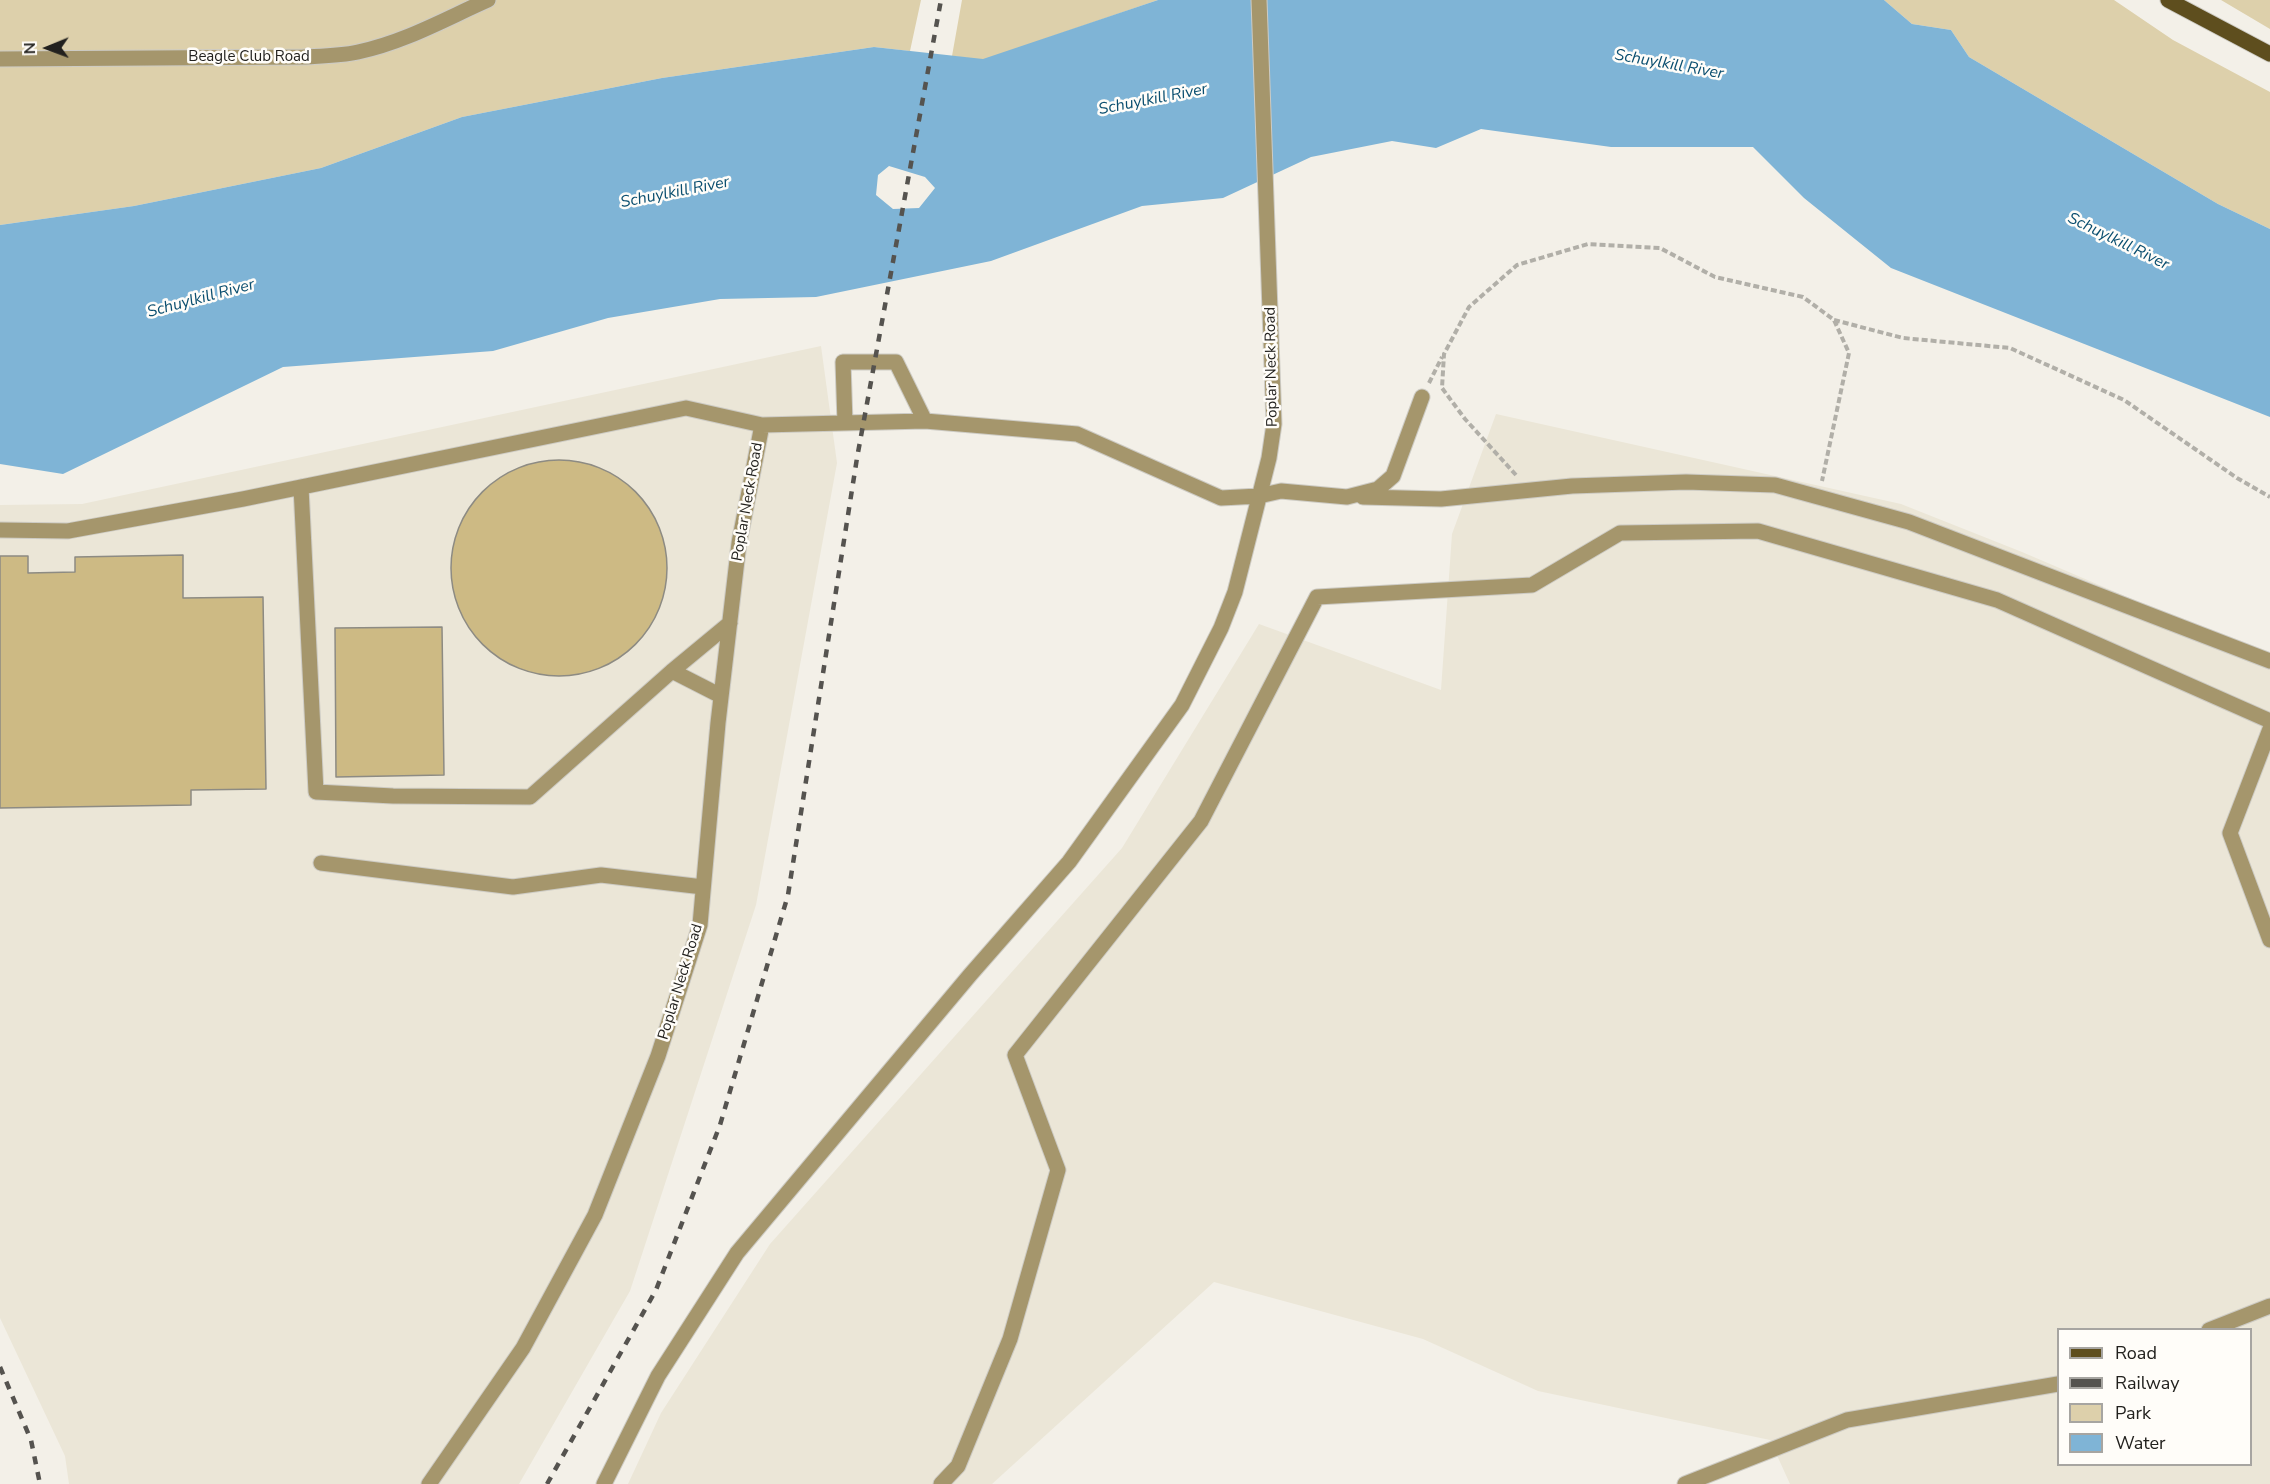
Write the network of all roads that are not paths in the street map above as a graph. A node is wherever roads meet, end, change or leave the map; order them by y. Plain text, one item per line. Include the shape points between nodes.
1 (488, 0) edge
2 (1258, 0) edge
3 (2168, 0) edge
4 (2270, 54) edge
5 (0, 59) edge
6 (1422, 396) road end
7 (925, 421) junction
8 (845, 423) junction
9 (762, 425) junction
10 (301, 487) junction
11 (1259, 496) junction
12 (1347, 497) junction
13 (0, 530) edge
14 (730, 623) junction
15 (2270, 662) edge
16 (672, 671) junction
17 (721, 696) junction
18 (2270, 721) edge
19 (2270, 729) edge
20 (321, 863) dead end
21 (703, 887) junction
22 (2270, 940) edge
23 (2270, 1306) edge
24 (2212, 1328) edge
25 (2057, 1384) edge
26 (622, 1447) junction
27 (945, 1483) edge
28 (429, 1484) edge
29 (604, 1484) edge
30 (617, 1484) edge
31 (1685, 1484) edge

1 - 5 street, Beagle Club Road via 412,36 338,55
2 - 11 street, Poplar Neck Road via 1275,384 1272,435
3 - 4 main road
6 - 12 street via 1393,476 1378,489
7 - 8 street, Poplar Neck Road
7 - 8 street via 896,362 843,362
7 - 11 street, Poplar Neck Road via 1077,434 1221,498
8 - 9 street, Poplar Neck Road
9 - 10 street via 686,408
9 - 14 street, Poplar Neck Road
10 - 13 street via 68,531
10 - 16 street via 316,792 530,797
11 - 12 street via 1281,491
11 - 26 street via 1221,628 1176,714 1069,862 737,1253 679,1340
12 - 15 street via 1441,499 1686,482 1775,485 1909,522
14 - 16 street
14 - 17 street, Poplar Neck Road
16 - 17 street
17 - 21 street, Poplar Neck Road
18 - 27 street via 1997,600 1758,531 1620,533 1532,585 1317,597 1201,821 1015,1055 1058,1170 1010,1340 958,1466
19 - 22 street via 2230,833
20 - 21 street via 513,887 601,875
21 - 28 street, Poplar Neck Road via 700,924 658,1056 595,1215 523,1348
23 - 24 street
25 - 31 street via 1847,1420
26 - 29 street
26 - 30 street

